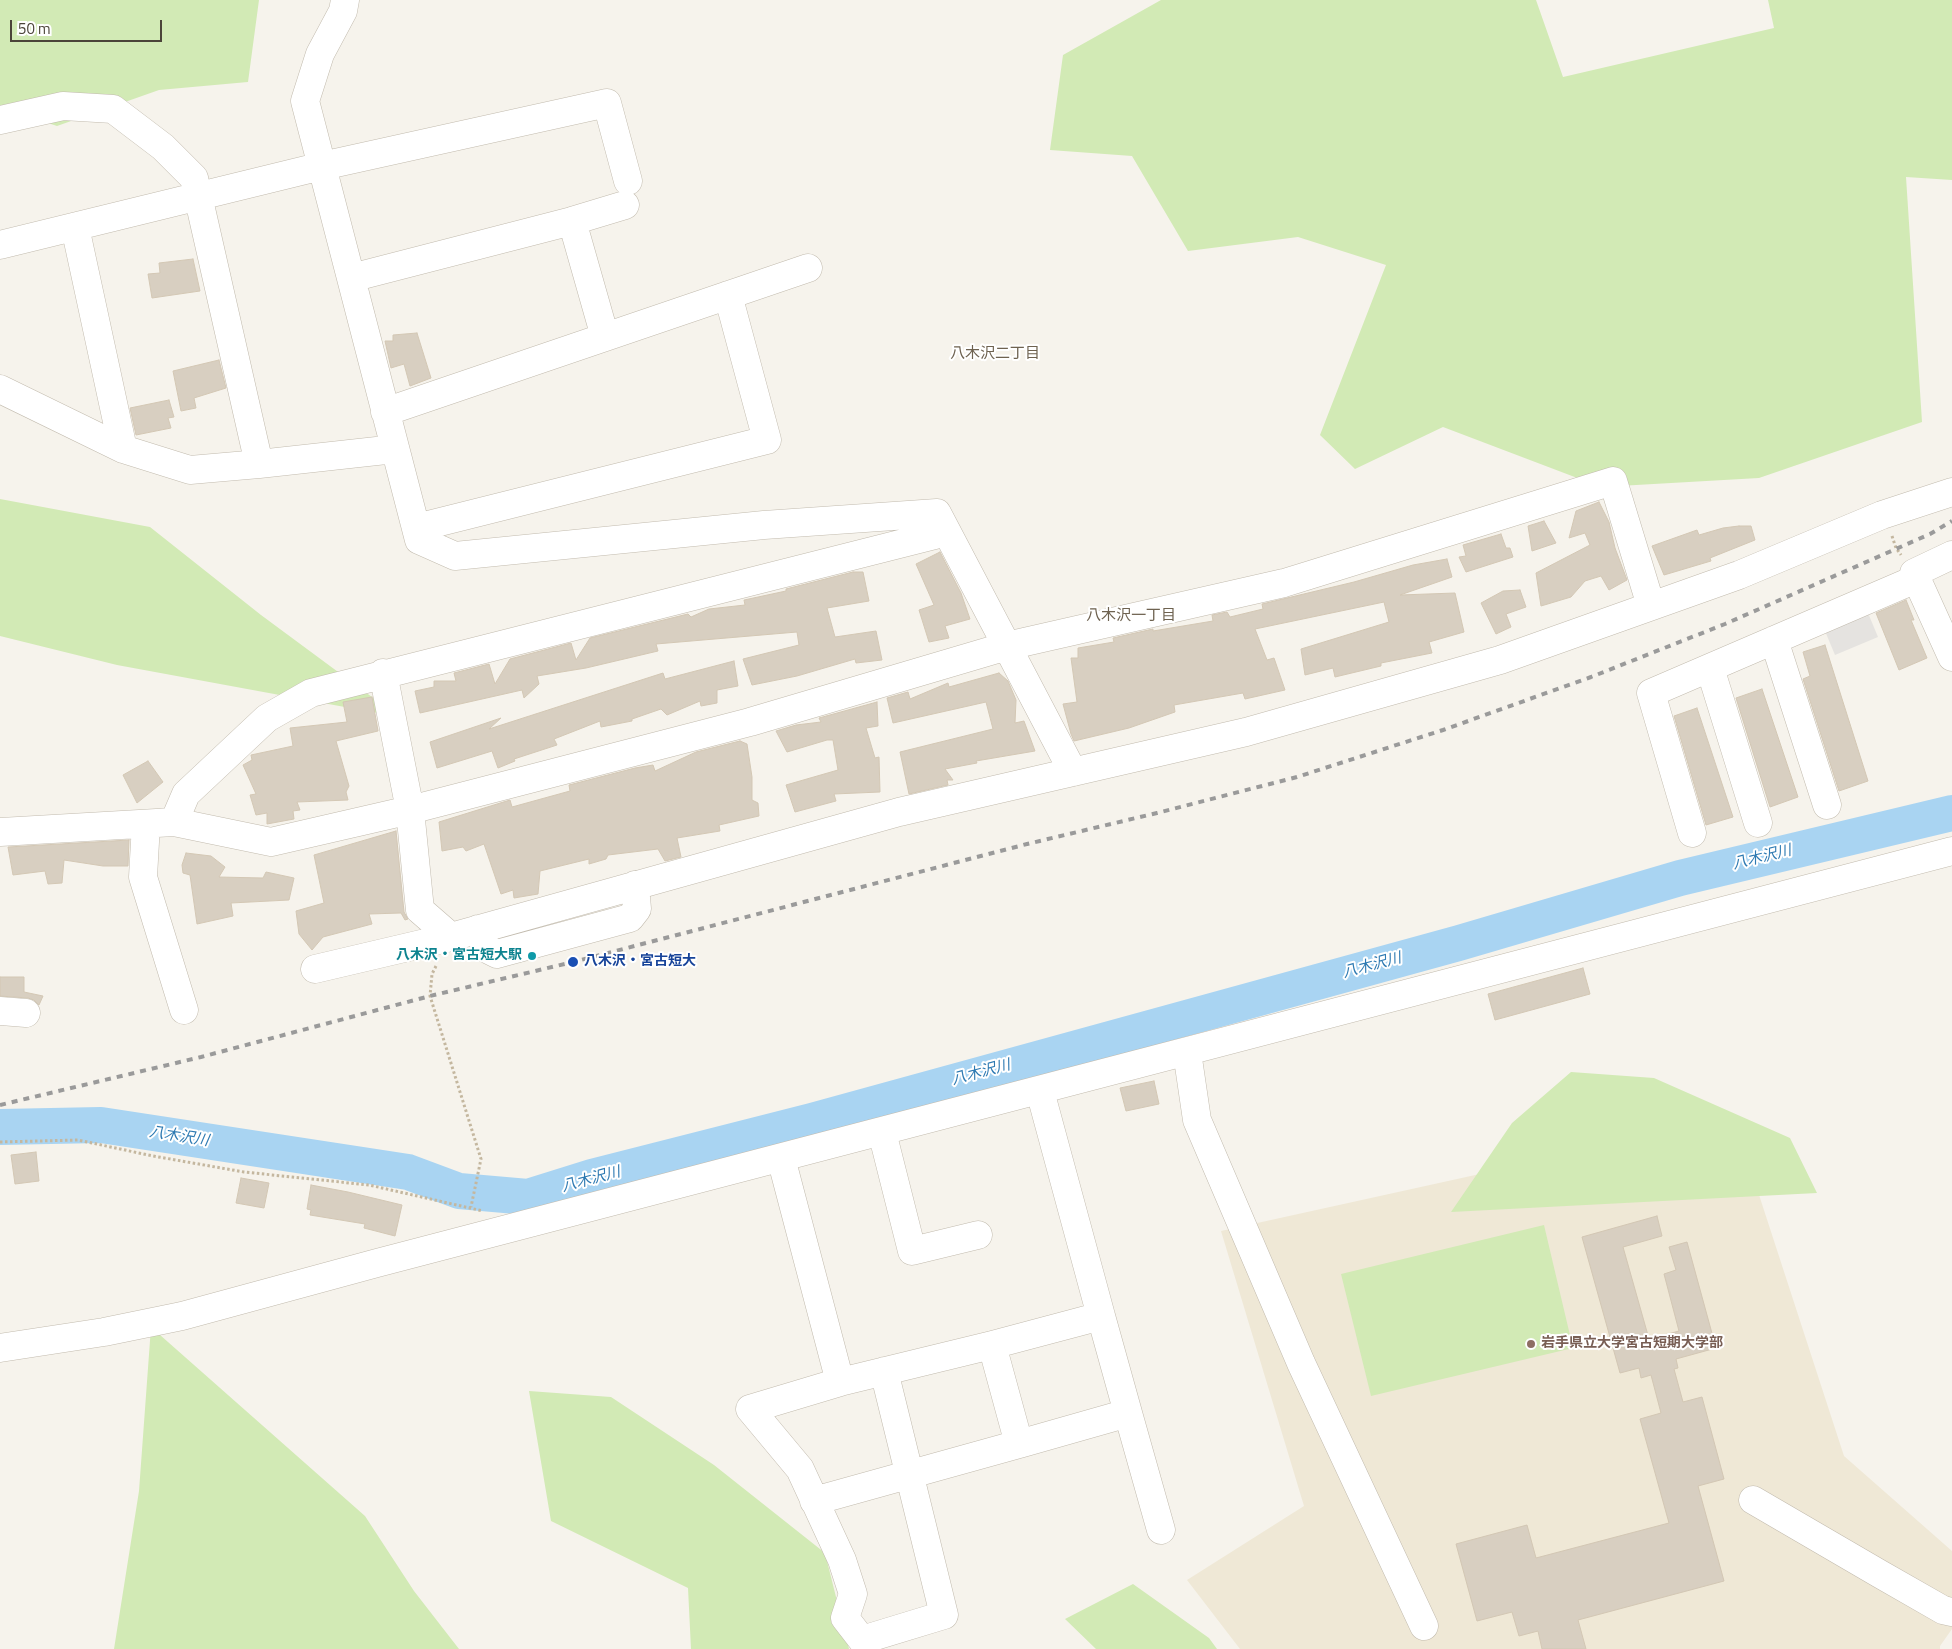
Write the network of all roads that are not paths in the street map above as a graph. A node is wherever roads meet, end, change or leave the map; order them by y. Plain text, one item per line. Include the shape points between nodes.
1 (345, 0) edge
2 (0, 120) edge
3 (322, 166) junction
4 (198, 196) junction
5 (572, 221) junction
6 (74, 227) junction
7 (0, 246) edge
8 (808, 268) dead end
9 (351, 278) junction
10 (728, 295) junction
11 (605, 336) junction
12 (0, 389) edge
13 (385, 412) junction
14 (395, 448) junction
15 (123, 449) junction
16 (259, 464) junction
17 (1952, 492) edge
18 (416, 528) junction
19 (947, 532) junction
20 (1952, 555) edge
21 (1916, 579) junction
22 (1651, 606) junction
23 (1774, 640) junction
24 (1007, 646) junction
25 (1952, 656) edge
26 (1710, 668) junction
27 (383, 673) junction
28 (1073, 772) junction
29 (1827, 805) dead end
30 (410, 810) junction
31 (174, 822) junction
32 (1758, 822) dead end
33 (146, 824) junction
34 (0, 832) edge
35 (1692, 833) dead end
36 (1952, 851) edge
37 (439, 939) junction
38 (315, 970) dead end
39 (184, 1010) dead end
40 (1187, 1052) junction
41 (1040, 1091) junction
42 (882, 1132) junction
43 (781, 1158) junction
44 (978, 1235) dead end
45 (1101, 1316) junction
46 (992, 1345) junction
47 (0, 1348) edge
48 (884, 1371) junction
49 (840, 1382) junction
50 (1128, 1413) junction
51 (1019, 1444) junction
52 (910, 1475) junction
53 (1754, 1500) dead end
54 (814, 1501) junction
55 (1161, 1530) dead end
56 (1952, 1612) edge
57 (1424, 1626) dead end

1 - 3 street via 343,11 320,54 305,101
2 - 4 street via 63,106 113,109 163,148 194,178
3 - 4 street
3 - 5 street via 607,103 627,193
3 - 9 street
4 - 6 street
4 - 16 street
5 - 9 street
5 - 11 street
6 - 7 street
6 - 15 street
8 - 10 street
9 - 13 street
10 - 11 street
10 - 18 street via 767,440
11 - 13 street
12 - 15 street
13 - 14 street
14 - 16 street
14 - 18 street
15 - 16 street via 190,470
17 - 22 street via 1882,515 1739,575
18 - 19 street via 419,540 455,556 764,525 937,513
19 - 24 street
19 - 27 street
20 - 21 street via 1914,573
21 - 23 street
21 - 25 street
22 - 24 street via 1613,481 1284,583
22 - 28 street via 1500,660 1246,732
23 - 26 street
23 - 29 street
24 - 28 street
24 - 30 street via 750,722
26 - 32 street
26 - 35 street via 1651,693
27 - 30 street
27 - 31 street via 311,693 267,718 186,794
28 - 37 street via 899,812
30 - 31 street via 271,842
30 - 37 street via 420,910
31 - 33 street
33 - 34 street
33 - 39 street via 143,877
36 - 40 street
37 - 38 street
40 - 41 street
40 - 57 street via 1196,1120 1301,1363
41 - 42 street
41 - 45 street
42 - 43 street
42 - 44 street via 912,1250
43 - 47 street via 182,1316
43 - 49 street
45 - 46 street
45 - 50 street
46 - 48 street
46 - 51 street
48 - 49 street
48 - 52 street
49 - 54 street via 750,1409 800,1469
50 - 51 street
50 - 55 street
51 - 52 street
52 - 54 street
52 - 54 street via 944,1615 862,1640 845,1618 853,1594 842,1560
53 - 56 street via 1943,1610

